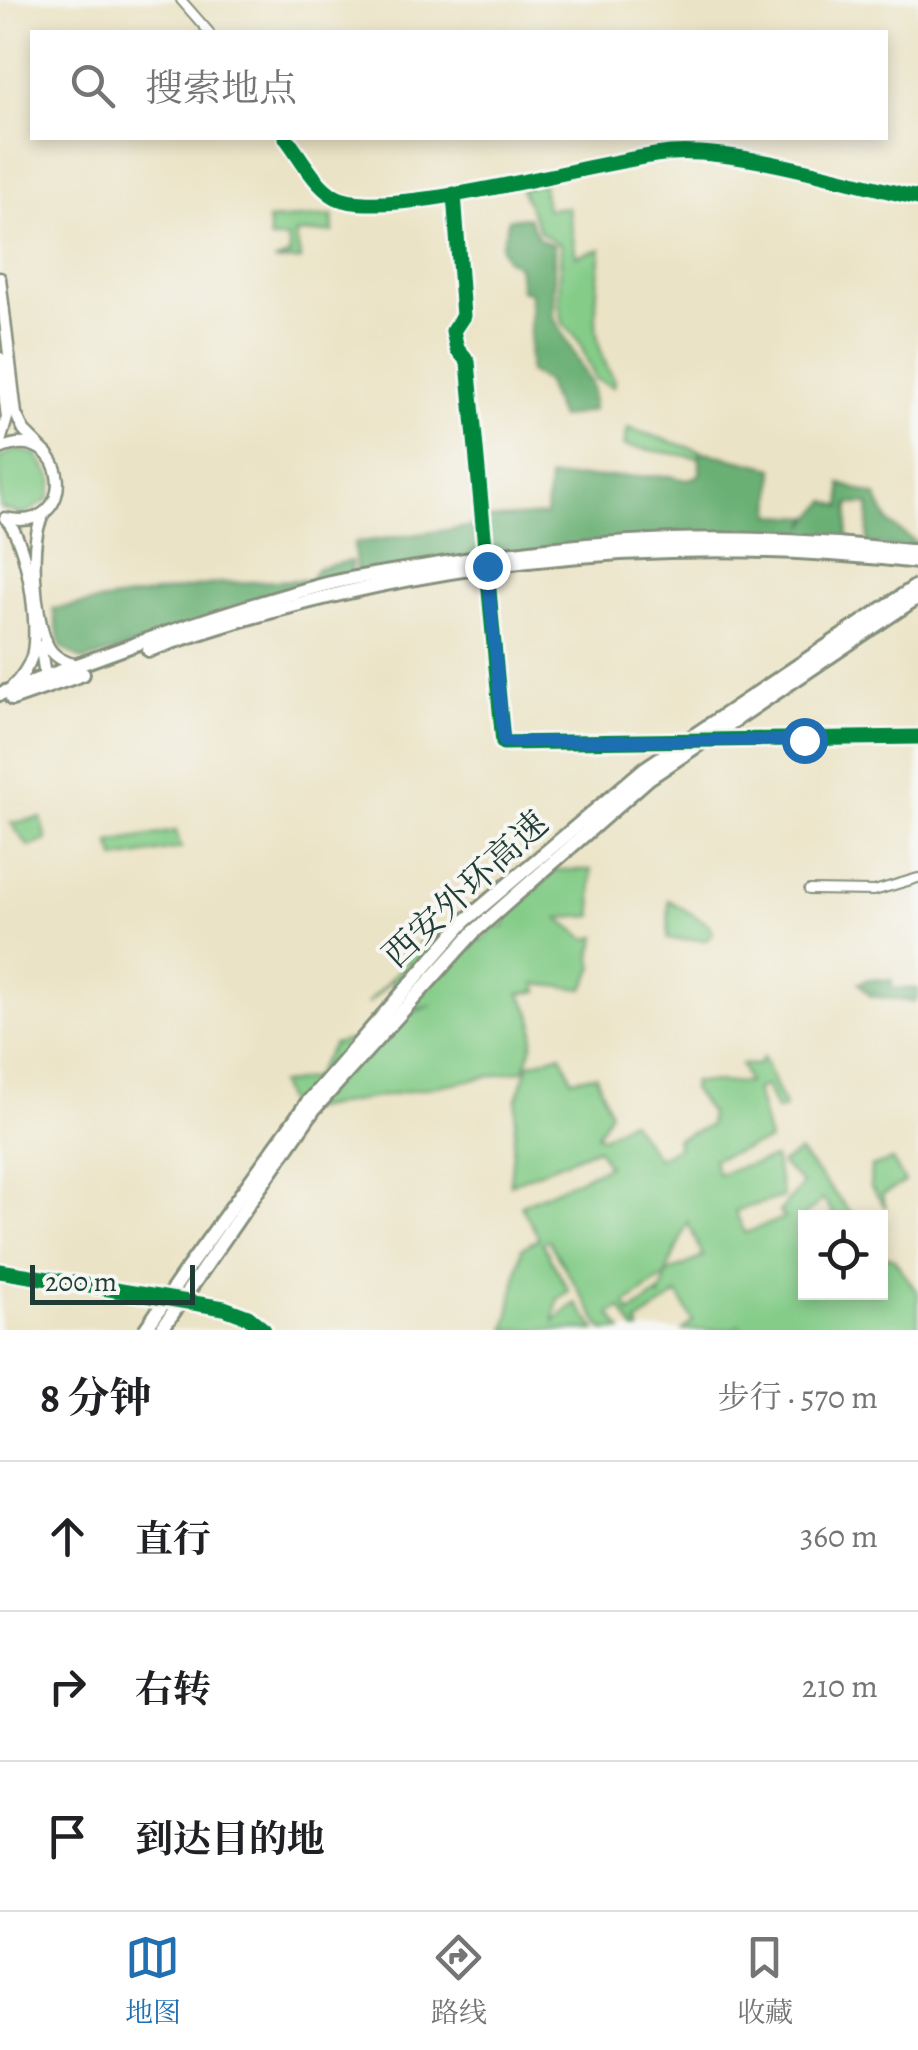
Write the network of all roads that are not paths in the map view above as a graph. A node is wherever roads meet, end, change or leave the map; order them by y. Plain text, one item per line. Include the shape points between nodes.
1 (181, 0) edge
2 (207, 30) edge
3 (288, 140) edge
4 (454, 194) junction
5 (918, 198) edge
6 (0, 278) edge
7 (0, 358) edge
8 (0, 446) edge
9 (47, 454) junction
10 (44, 514) junction
11 (3, 517) edge
12 (918, 552) edge
13 (486, 561) junction
14 (918, 562) edge
15 (918, 585) edge
16 (918, 598) edge
17 (40, 643) junction
18 (83, 665) junction
19 (46, 682) junction
20 (4, 692) edge
21 (0, 702) edge
22 (918, 737) edge
23 (918, 878) edge
24 (809, 890) dead end
25 (470, 926) junction
26 (0, 1271) edge
27 (193, 1271) junction
28 (145, 1330) edge
29 (161, 1330) edge
30 (264, 1330) edge

1 - 2 street
3 - 4 street via 323,187 351,203
4 - 5 street via 671,153 719,155
4 - 13 street via 463,316 453,330 468,362
6 - 9 main road via 18,419
7 - 8 main road via 7,418
8 - 9 main road via 28,444
9 - 10 main road via 59,478
10 - 11 main road via 32,520
10 - 17 main road via 32,541
11 - 17 main road via 24,548
12 - 13 highway via 823,540 668,537 585,542
13 - 14 highway via 668,548 822,551
13 - 18 highway via 328,584 218,615
13 - 19 highway via 330,594
13 - 22 street via 504,742
15 - 25 highway, 西安外环高速, bridge via 644,768
16 - 25 highway, 西安外环高速, bridge via 649,778
17 - 18 main road
17 - 19 main road
17 - 20 main road
18 - 19 highway
19 - 20 highway
19 - 21 highway
23 - 24 street via 874,891
25 - 27 highway, 西安外环高速 via 314,1108
26 - 30 street via 224,1308
27 - 28 highway, 西安外环高速, bridge
27 - 29 highway, 西安外环高速, bridge

